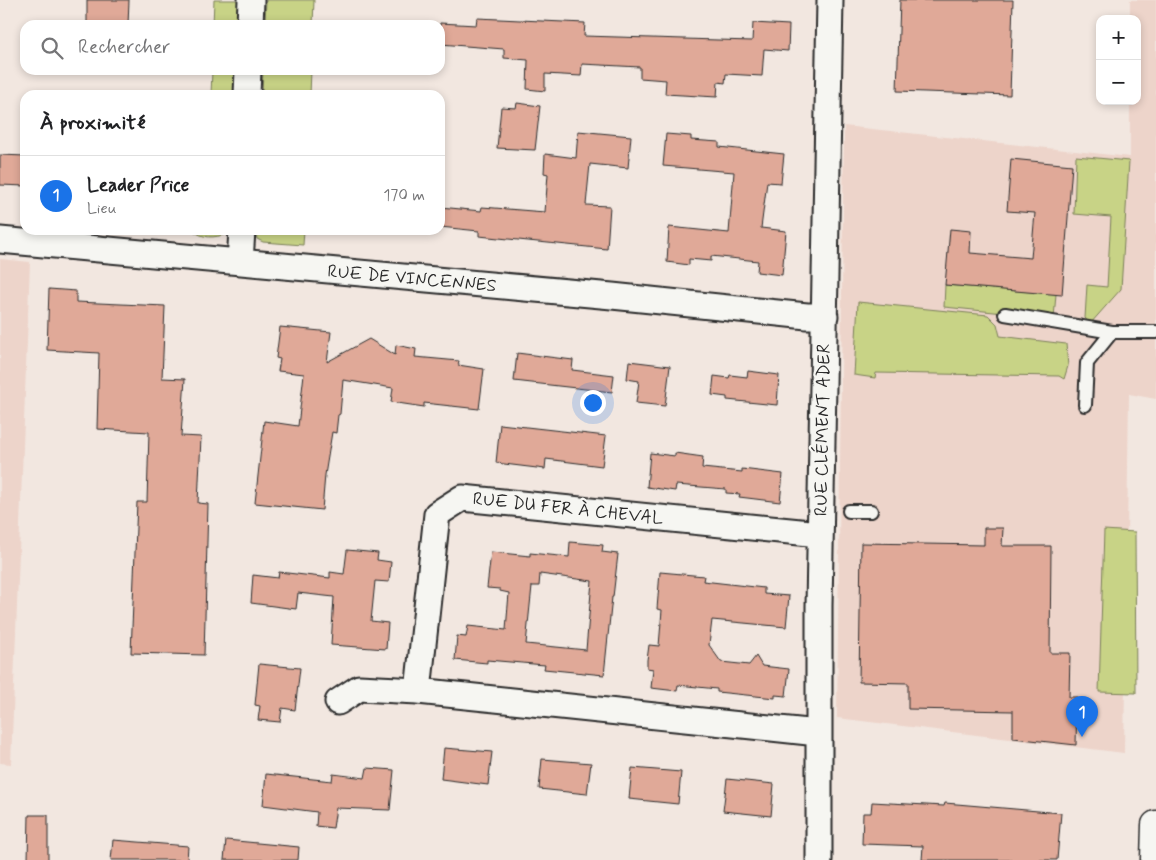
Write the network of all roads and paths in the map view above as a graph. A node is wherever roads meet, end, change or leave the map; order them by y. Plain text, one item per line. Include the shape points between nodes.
1 (251, 0) edge
2 (830, 0) edge
3 (250, 20) edge
4 (248, 75) edge
5 (247, 90) edge
6 (242, 235) edge
7 (0, 240) edge
8 (240, 262) junction
9 (1005, 314) dead end
10 (825, 316) junction
11 (1112, 332) junction
12 (1156, 332) edge
13 (1085, 405) dead end
14 (849, 511) dead end
15 (871, 511) dead end
16 (820, 534) junction
17 (418, 690) junction
18 (338, 702) dead end
19 (818, 733) junction
20 (1156, 825) edge
21 (819, 860) edge
22 (1155, 860) edge

1 - 3 street
2 - 10 street, RUE CLÉMENT ADER
4 - 5 street
6 - 8 street
7 - 8 street, RUE DE VINCENNES
8 - 10 street, RUE DE VINCENNES
9 - 11 lane
10 - 16 street, RUE CLÉMENT ADER
11 - 12 lane
11 - 13 lane via 1087,363
14 - 15 lane
16 - 17 street, RUE DU FER À CHEVAL via 462,498 437,514
16 - 19 street, RUE CLÉMENT ADER
17 - 18 street via 359,688
17 - 19 street
19 - 21 street, RUE CLÉMENT ADER
20 - 22 main road

